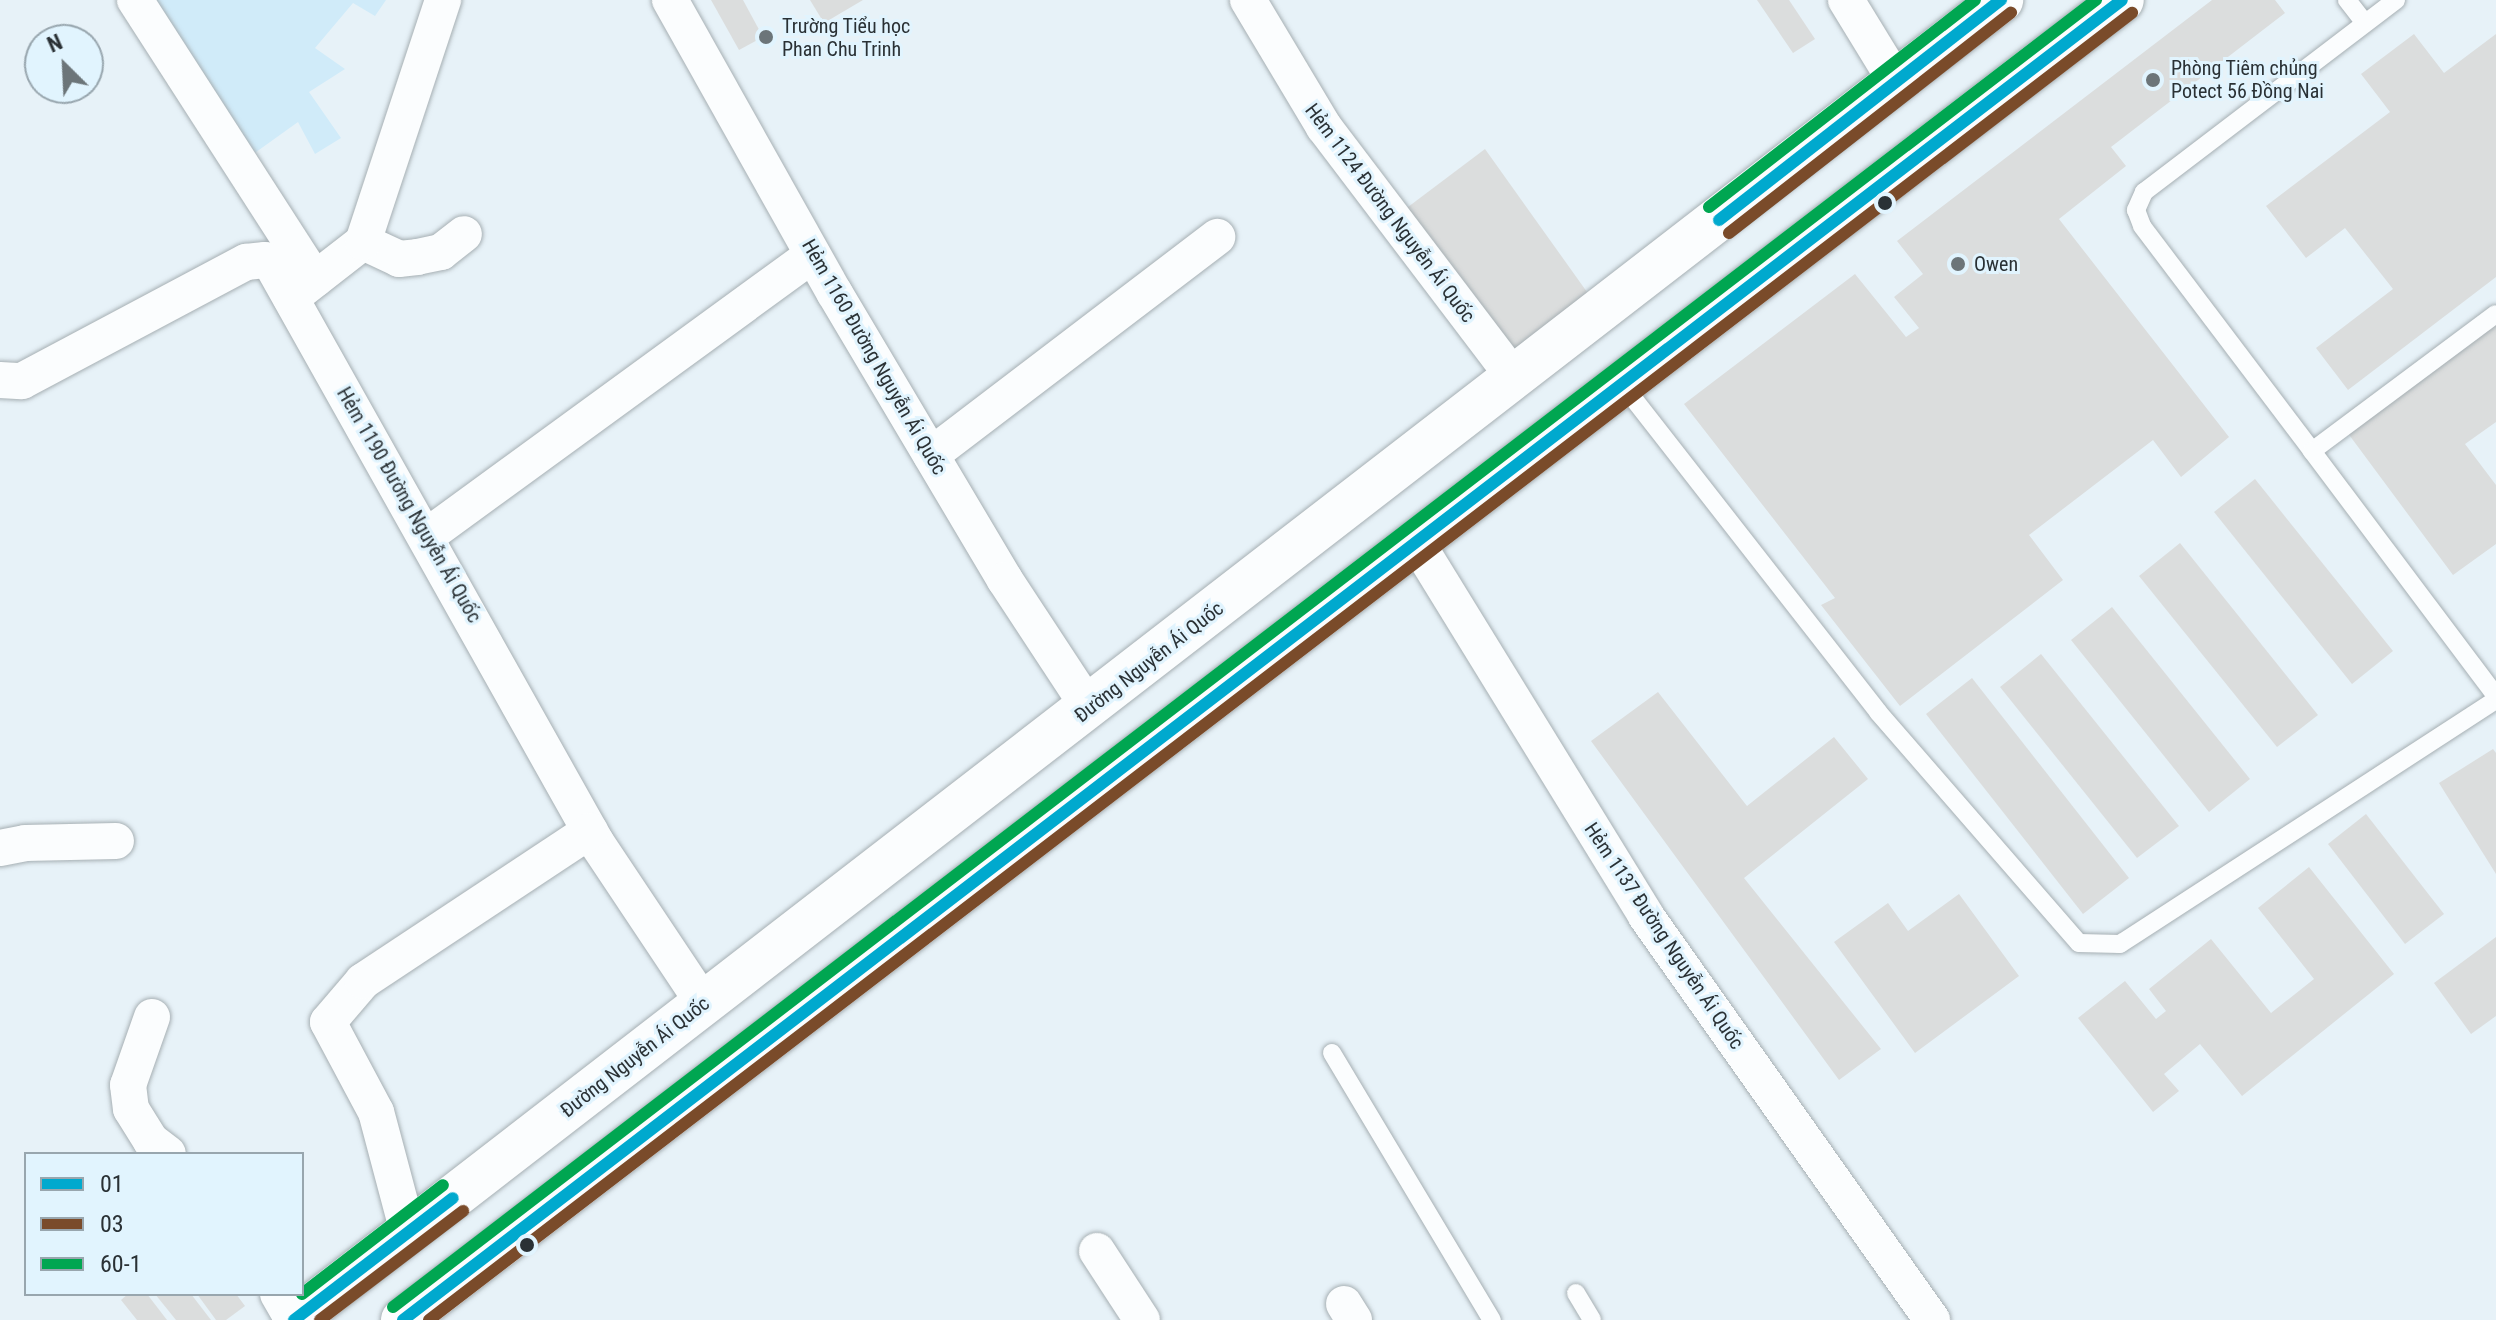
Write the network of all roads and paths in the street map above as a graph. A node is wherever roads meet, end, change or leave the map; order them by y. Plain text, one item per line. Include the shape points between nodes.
1 (135, 0) edge
2 (443, 0) edge
3 (670, 0) edge
4 (1248, 0) edge
5 (1846, 0) edge
6 (2001, 0) edge
7 (2122, 0) edge
8 (2347, 0) edge
9 (2396, 0) edge
10 (2365, 23) junction
11 (1895, 80) junction
12 (464, 234) dead end
13 (1217, 237) dead end
14 (363, 242) junction
15 (813, 255) junction
16 (303, 289) junction
17 (2496, 314) edge
18 (1578, 331) junction
19 (1515, 379) junction
20 (0, 380) edge
21 (1620, 382) junction
22 (2312, 451) junction
23 (931, 455) junction
24 (427, 536) junction
25 (1415, 540) junction
26 (2496, 698) edge
27 (1089, 708) junction
28 (590, 831) junction
29 (116, 841) dead end
30 (0, 848) edge
31 (704, 1004) junction
32 (152, 1017) dead end
33 (1332, 1053) dead end
34 (165, 1152) edge
35 (408, 1232) junction
36 (1097, 1251) dead end
37 (1576, 1293) dead end
38 (279, 1296) edge
39 (294, 1320) edge
40 (403, 1320) edge
41 (1142, 1320) edge
42 (1492, 1320) edge
43 (1592, 1320) edge
44 (1932, 1320) edge

1 - 16 street
2 - 14 street
3 - 15 street, Hẻm 1160 Đường Nguyễn Ái Quốc
4 - 19 street, Hẻm 1124 Đường Nguyễn Ái Quốc via 1337,145
5 - 11 street
6 - 11 main road, Đường Nguyễn Ái Quốc
7 - 21 main road
8 - 10 lane
9 - 10 lane
10 - 22 lane via 2144,192 2136,210 2142,226
11 - 18 main road, Đường Nguyễn Ái Quốc
12 - 14 street via 441,252 399,259
13 - 23 street
14 - 16 street
15 - 23 street, Hẻm 1160 Đường Nguyễn Ái Quốc
15 - 24 street
16 - 20 street, Hẻm 1190 Đường Nguyễn Ái Quốc via 255,259 22,381
16 - 24 street, Hẻm 1190 Đường Nguyễn Ái Quốc
17 - 22 lane
18 - 19 main road, Đường Nguyễn Ái Quốc
18 - 21 main road
19 - 27 main road, Đường Nguyễn Ái Quốc
21 - 25 main road
21 - 26 lane via 1878,712 2079,943 2120,944
22 - 26 lane
23 - 27 street, Hẻm 1160 Đường Nguyễn Ái Quốc
24 - 28 street, Hẻm 1190 Đường Nguyễn Ái Quốc
25 - 40 main road
25 - 44 street, Hẻm 1137 Đường Nguyễn Ái Quốc via 1646,916
27 - 31 main road, Đường Nguyễn Ái Quốc
28 - 31 street, Hẻm 1190 Đường Nguyễn Ái Quốc
28 - 35 street via 363,981 328,1022 376,1112
29 - 30 street
31 - 35 main road, Đường Nguyễn Ái Quốc
32 - 34 street via 128,1085 129,1097 151,1141
33 - 42 lane
35 - 39 main road, Đường Nguyễn Ái Quốc
36 - 41 street
37 - 43 lane
38 - 39 street

